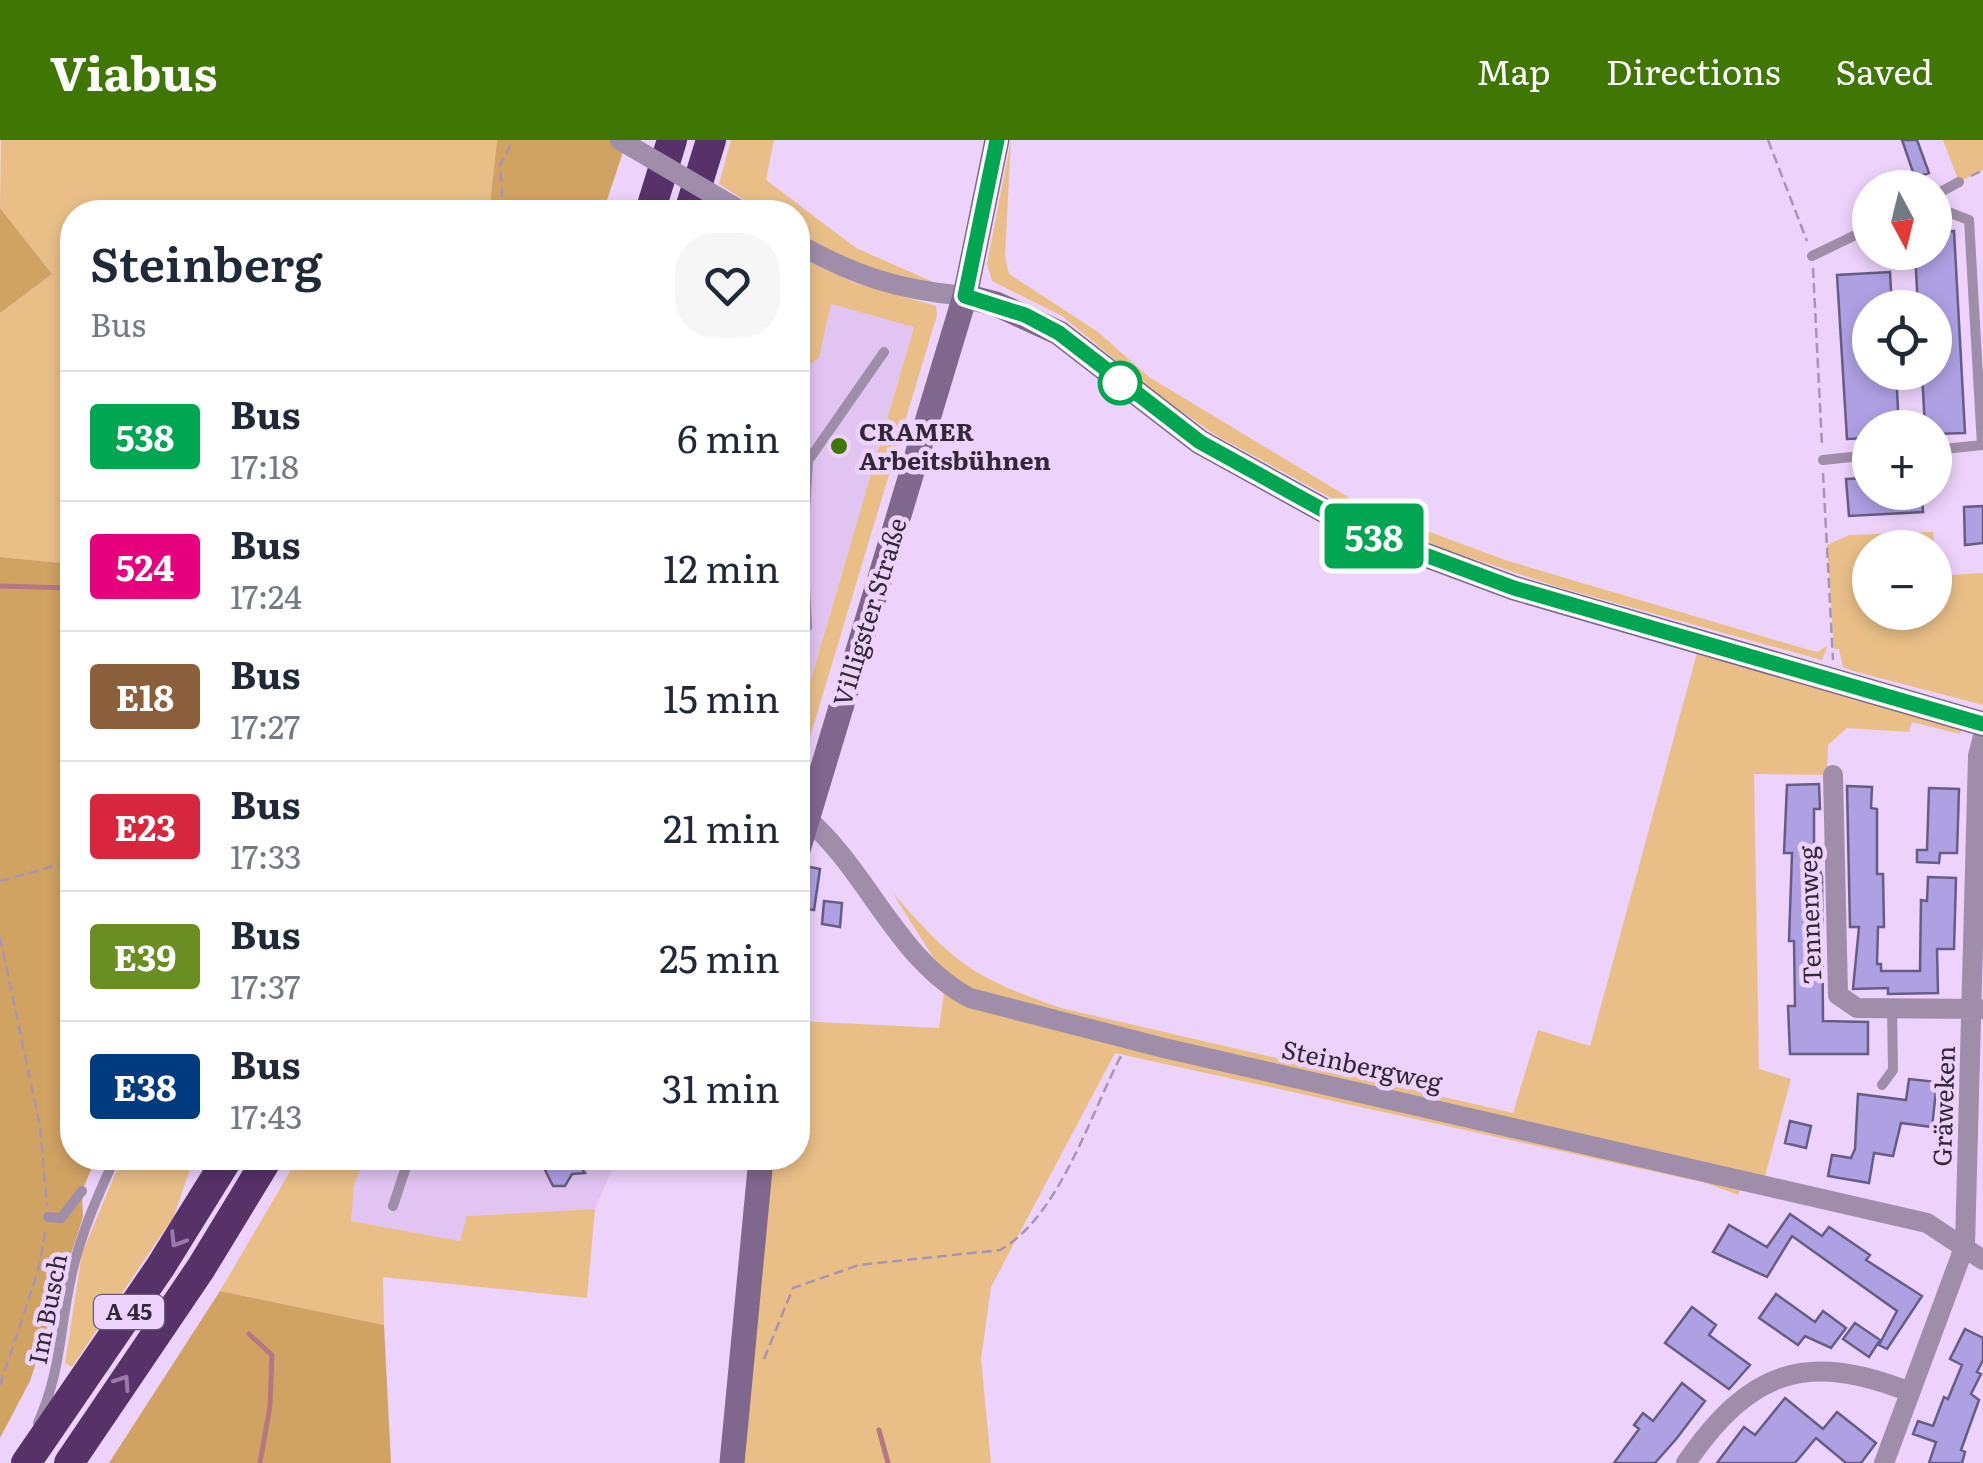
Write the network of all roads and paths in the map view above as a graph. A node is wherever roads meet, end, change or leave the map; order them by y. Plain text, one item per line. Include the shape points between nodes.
1 (513, 140) edge
2 (620, 140) edge
3 (672, 140) edge
4 (711, 140) edge
5 (998, 140) edge
6 (1768, 140) edge
7 (1959, 182) dead end
8 (1952, 186) edge
9 (501, 200) edge
10 (654, 200) edge
11 (692, 200) edge
12 (722, 200) edge
13 (1952, 214) edge
14 (1852, 237) edge
15 (810, 251) edge
16 (1812, 256) junction
17 (965, 296) junction
18 (884, 352) dead end
19 (1982, 446) edge
20 (1952, 449) edge
21 (810, 452) edge
22 (1852, 457) edge
23 (1823, 460) junction
24 (1830, 678) junction
25 (1983, 724) edge
26 (1983, 736) edge
27 (1833, 775) dead end
28 (810, 787) edge
29 (810, 823) edge
30 (1979, 860) edge
31 (60, 864) edge
32 (0, 882) edge
33 (0, 936) edge
34 (1892, 1008) junction
35 (1977, 1009) edge
36 (1130, 1039) junction
37 (1882, 1085) dead end
38 (111, 1170) edge
39 (220, 1170) edge
40 (261, 1170) edge
41 (405, 1170) edge
42 (760, 1170) edge
43 (82, 1191) dead end
44 (393, 1206) dead end
45 (48, 1217) junction
46 (1965, 1244) junction
47 (1983, 1260) edge
48 (760, 1368) dead end
49 (0, 1385) edge
50 (1910, 1392) junction
51 (10, 1463) edge
52 (26, 1463) edge
53 (68, 1463) edge
54 (732, 1463) edge
55 (1686, 1463) edge
56 (1884, 1463) edge

1 - 9 path via 500,166
2 - 12 street, bridge
3 - 10 highway
4 - 11 highway
5 - 17 street, Villigster Straße
6 - 16 path
7 - 8 lane
13 - 19 lane via 1969,220
14 - 16 lane
15 - 17 street via 848,272 914,292
16 - 23 path
17 - 24 street via 1059,333 1200,442 1361,531 1514,588
17 - 28 street, Villigster Straße
18 - 21 lane
19 - 20 lane
22 - 23 lane
23 - 24 path
24 - 25 street
26 - 30 street, Gräweken
27 - 34 street, Tennenweg via 1838,995 1856,1008
29 - 36 street, Steinbergweg via 835,842 946,985 1006,1010
30 - 35 street, Gräweken
31 - 32 path
33 - 45 path via 40,1126
34 - 35 street, Tennenweg
34 - 37 lane via 1892,1070
35 - 46 street, Gräweken
36 - 46 street, Steinbergweg via 1927,1223
36 - 48 path via 1042,1213 1013,1242 1000,1250 859,1265 793,1288
38 - 51 lane, Im Busch via 72,1275 52,1393
39 -> 52 highway, A 45
53 -> 40 highway, A 45
41 - 44 lane
42 - 54 street
43 - 45 lane via 61,1218
45 - 49 path via 38,1271
46 - 47 street, Steinbergweg
46 - 50 street, Gräweken
50 - 55 street via 1855,1373 1789,1372 1732,1408
50 - 56 street, Gräweken

